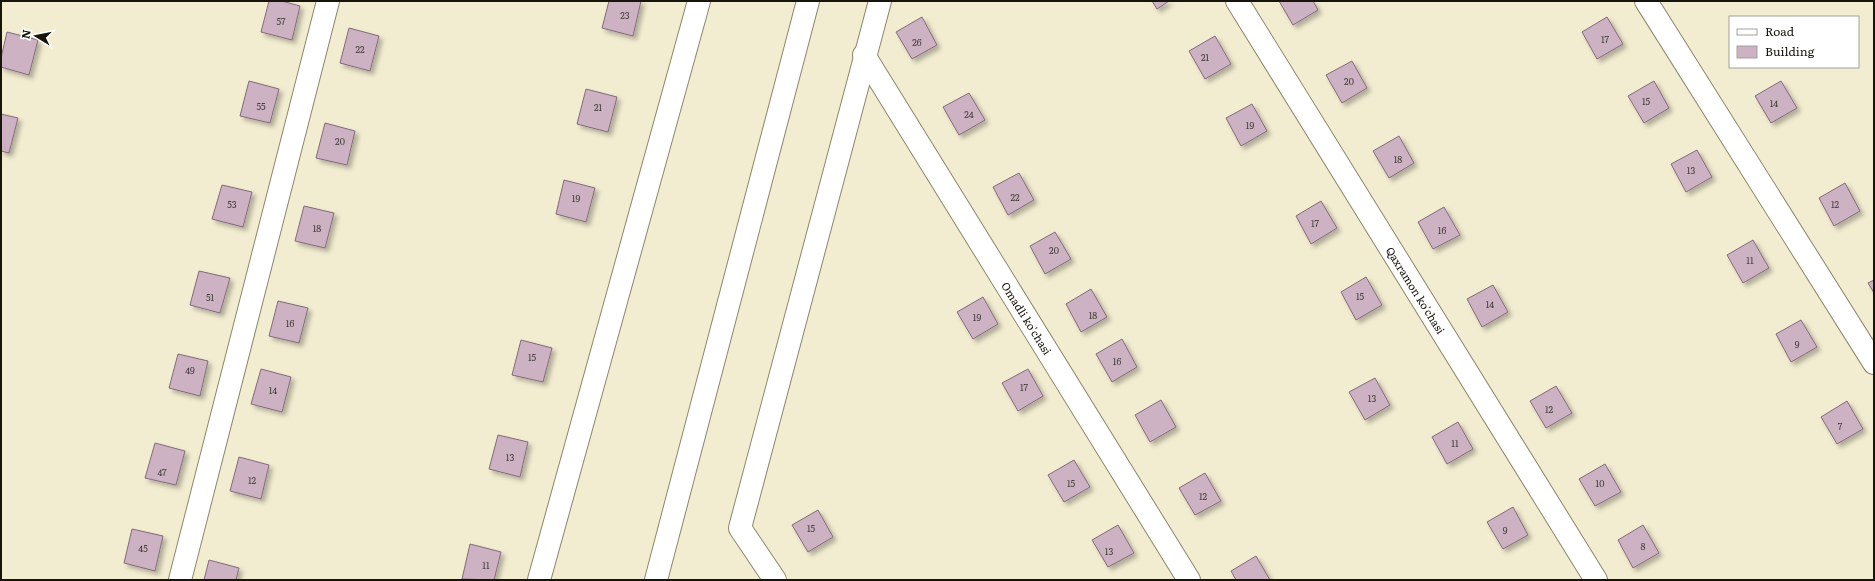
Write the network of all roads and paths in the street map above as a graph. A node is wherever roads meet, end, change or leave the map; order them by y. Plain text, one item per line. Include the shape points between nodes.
1 (328, 1) edge
2 (699, 1) edge
3 (808, 1) edge
4 (880, 1) edge
5 (1237, 1) edge
6 (1646, 1) edge
7 (864, 55) junction
8 (1874, 363) edge
9 (180, 580) edge
10 (539, 580) edge
11 (656, 580) edge
12 (775, 580) edge
13 (1189, 580) edge
14 (1596, 580) edge

1 - 9 street
2 - 10 street
3 - 11 street
4 - 7 street
5 - 14 street, Qaxramon ko'chasi
6 - 8 street
7 - 12 street via 740,528
7 - 13 street, Omadli ko'chasi

